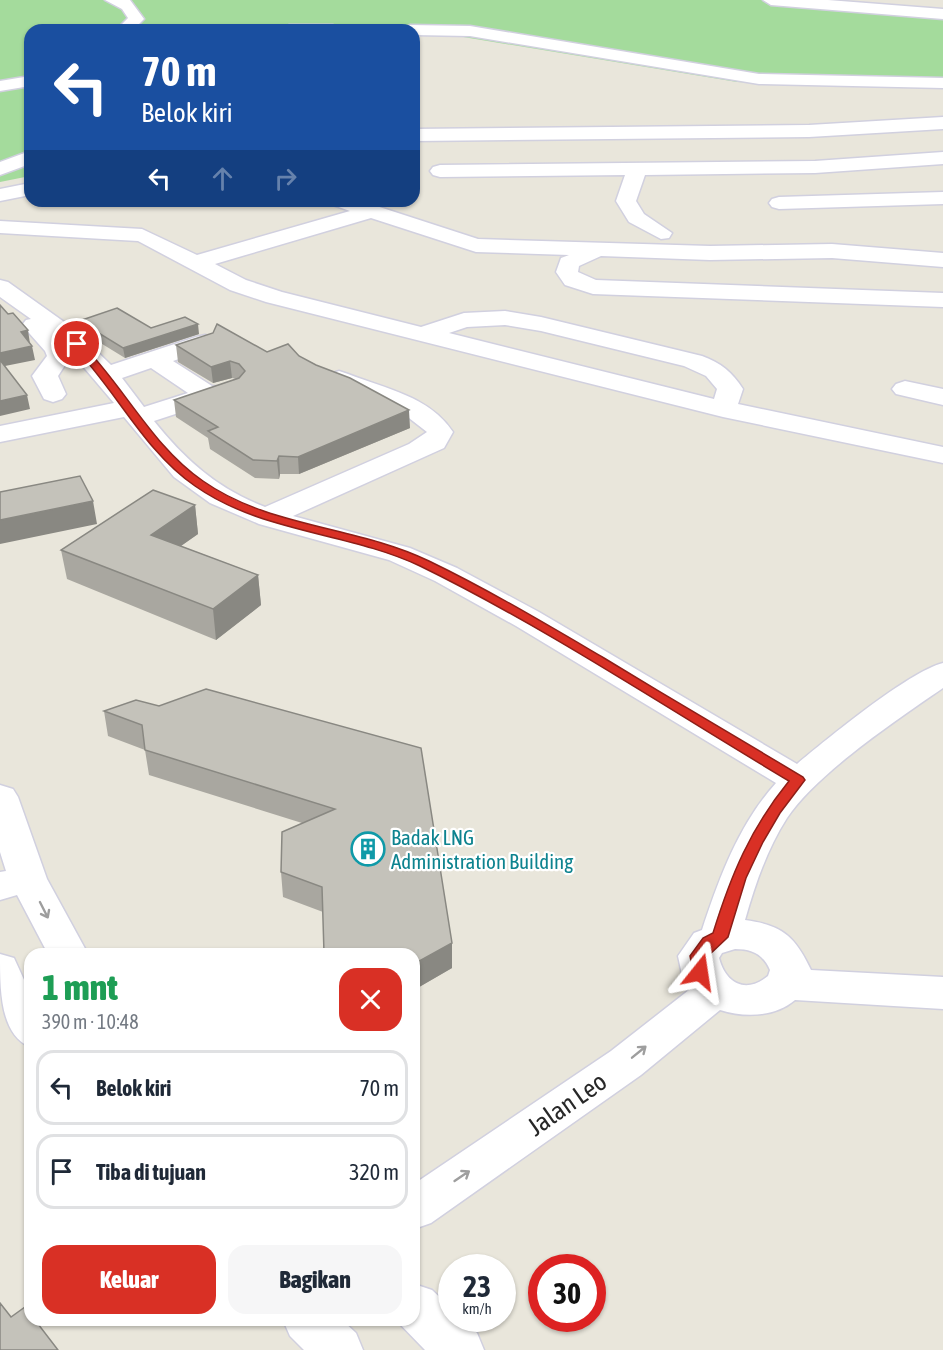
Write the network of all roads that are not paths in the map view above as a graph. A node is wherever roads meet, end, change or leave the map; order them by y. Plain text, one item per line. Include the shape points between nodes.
1 (113, 0) edge
2 (771, 0) edge
3 (879, 0) edge
4 (943, 6) edge
5 (943, 14) edge
6 (131, 24) edge
7 (420, 30) edge
8 (24, 82) edge
9 (943, 82) edge
10 (0, 86) edge
11 (943, 123) edge
12 (420, 135) edge
13 (943, 158) edge
14 (24, 159) edge
15 (0, 169) edge
16 (637, 169) junction
17 (440, 171) dead end
18 (24, 190) edge
19 (0, 195) edge
20 (943, 198) edge
21 (779, 203) dead end
22 (356, 207) edge
23 (369, 212) junction
24 (0, 227) edge
25 (661, 233) dead end
26 (594, 251) junction
27 (943, 260) edge
28 (195, 263) junction
29 (0, 287) edge
30 (943, 300) edge
31 (0, 304) edge
32 (426, 333) junction
33 (205, 342) edge
34 (154, 359) junction
35 (314, 365) edge
36 (51, 367) junction
37 (98, 367) junction
38 (905, 389) dead end
39 (53, 394) dead end
40 (943, 397) edge
41 (723, 409) junction
42 (134, 413) junction
43 (0, 434) edge
44 (943, 455) edge
45 (268, 516) junction
46 (943, 673) edge
47 (798, 780) junction
48 (0, 797) edge
49 (14, 882) edge
50 (720, 937) junction
51 (64, 948) edge
52 (0, 969) edge
53 (788, 984) junction
54 (716, 991) junction
55 (943, 993) edge
56 (24, 1024) edge
57 (420, 1205) edge
58 (420, 1312) edge
59 (314, 1326) edge
60 (338, 1350) edge
61 (459, 1350) edge

1 - 6 street via 125,3 136,19
2 - 5 street
3 - 4 street
7 - 9 street via 479,32 759,79
8 - 10 street
11 - 12 street via 809,131
13 - 16 street via 815,167
14 - 15 street
16 - 17 street
16 - 25 street via 626,201 636,218
18 - 19 street
20 - 21 street
22 - 23 street
23 - 26 street via 476,245
23 - 28 street
24 - 28 street via 131,232
26 - 27 street via 832,251
26 - 30 street via 569,263 567,272 573,280 593,287
28 - 32 street via 238,285 274,297
29 - 37 street via 63,330
31 - 36 street via 53,340 59,356
32 - 41 street
32 - 41 street via 464,320 505,318 693,361 710,367 725,379 730,389
33 - 34 street
34 - 37 street
34 - 42 street via 219,392
35 - 45 street via 342,381 420,413 435,423 440,432 434,442 419,450
36 - 37 street
36 - 39 street via 45,376
37 - 42 street
38 - 40 street
41 - 44 street
42 - 43 street
42 - 45 street via 164,452 196,482 220,498
45 - 47 street via 378,546 423,563
46 - 47 street
47 - 50 street via 755,842 738,878
48 - 49 street
49 -> 51 street
50 - 53 street via 747,934 773,944 789,963
50 - 54 street via 708,943 698,956 700,972
52 - 56 street
53 - 54 street via 765,1000 749,1002
53 - 55 street
57 -> 54 street, Jalan Leo via 626,1063
58 - 61 street
59 - 60 street

